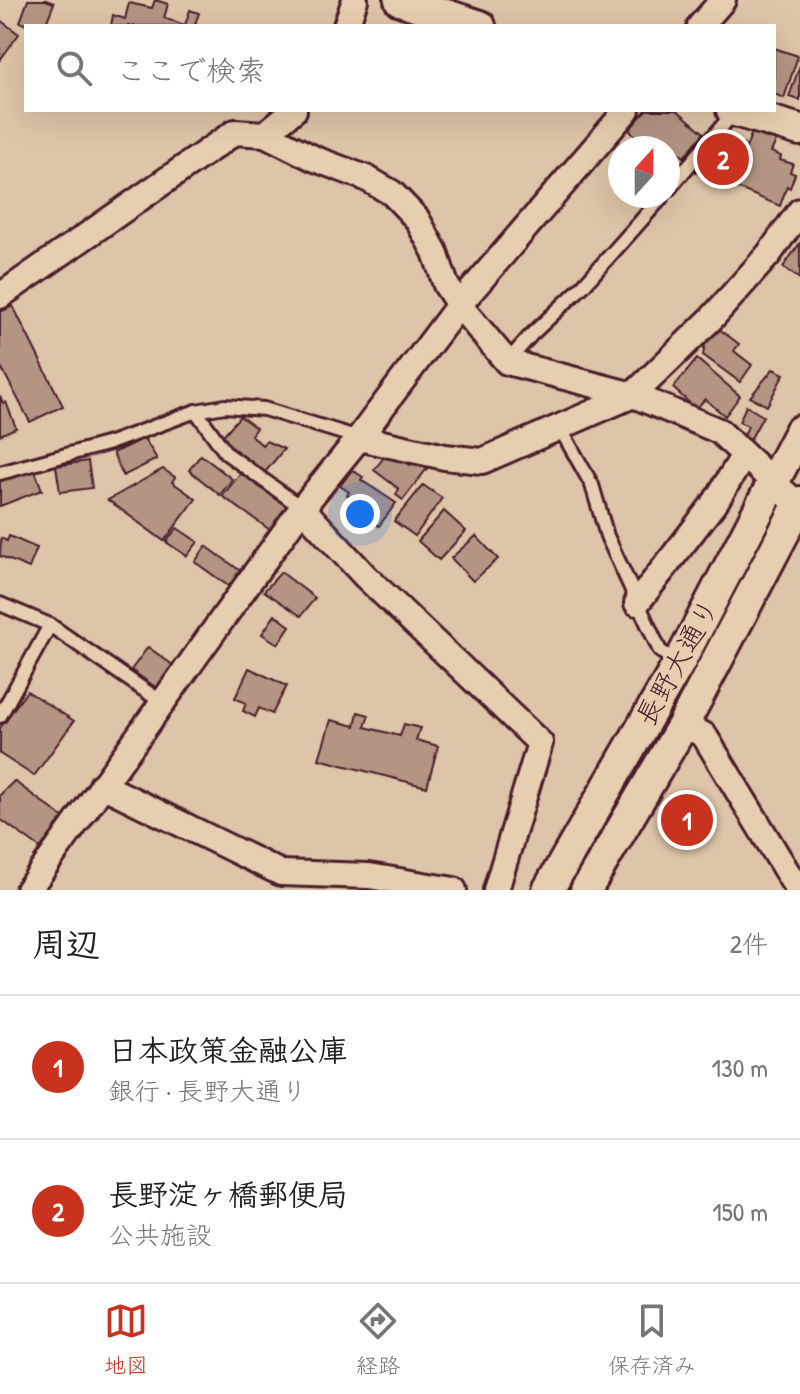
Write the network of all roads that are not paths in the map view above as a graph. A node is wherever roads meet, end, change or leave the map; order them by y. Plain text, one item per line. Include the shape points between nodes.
1 (355, 0) edge
2 (400, 0) edge
3 (723, 0) edge
4 (347, 24) edge
5 (474, 24) edge
6 (702, 24) edge
7 (292, 112) edge
8 (625, 112) edge
9 (731, 112) edge
10 (740, 112) edge
11 (800, 130) edge
12 (265, 134) junction
13 (680, 175) edge
14 (652, 208) edge
15 (800, 211) edge
16 (0, 296) edge
17 (459, 305) junction
18 (507, 362) junction
19 (633, 395) junction
20 (196, 411) junction
21 (560, 428) junction
22 (800, 431) edge
23 (359, 438) junction
24 (744, 455) junction
25 (0, 473) edge
26 (773, 481) junction
27 (799, 505) edge
28 (302, 508) junction
29 (637, 603) junction
30 (0, 604) edge
31 (50, 625) junction
32 (679, 663) junction
33 (163, 703) junction
34 (0, 716) edge
35 (683, 725) junction
36 (102, 785) junction
37 (28, 890) edge
38 (454, 890) edge
39 (496, 890) edge
40 (548, 890) edge
41 (586, 890) edge
42 (798, 890) edge

1 - 4 street
2 - 5 street
3 - 6 street
7 - 12 street
8 - 17 street
9 - 13 lane
10 - 11 street
12 - 16 street via 235,132
12 - 17 street via 392,193 417,219
14 - 18 lane
15 - 19 street via 712,318
17 - 18 street
17 - 23 street
18 - 19 street
19 - 21 street
19 - 24 street via 719,431
20 - 23 lane via 225,406 264,409
20 - 25 lane via 110,443
20 - 28 lane via 226,453
21 - 23 street via 482,461
21 - 29 lane via 592,485 607,536
22 - 26 street, 長野大通り
23 - 28 street
24 - 26 street
24 - 29 street via 716,501
26 - 27 street
26 - 32 street, 長野大通り
27 - 35 street, 長野大通り
28 - 33 street
28 - 39 street via 365,576 540,743
29 - 32 lane via 660,651
30 - 31 lane
31 - 33 lane
31 - 34 lane
32 - 40 street, 長野大通り
33 - 36 street
35 - 41 street, 長野大通り
35 - 42 street via 704,735
36 - 37 street
36 - 38 street via 281,873 369,876

